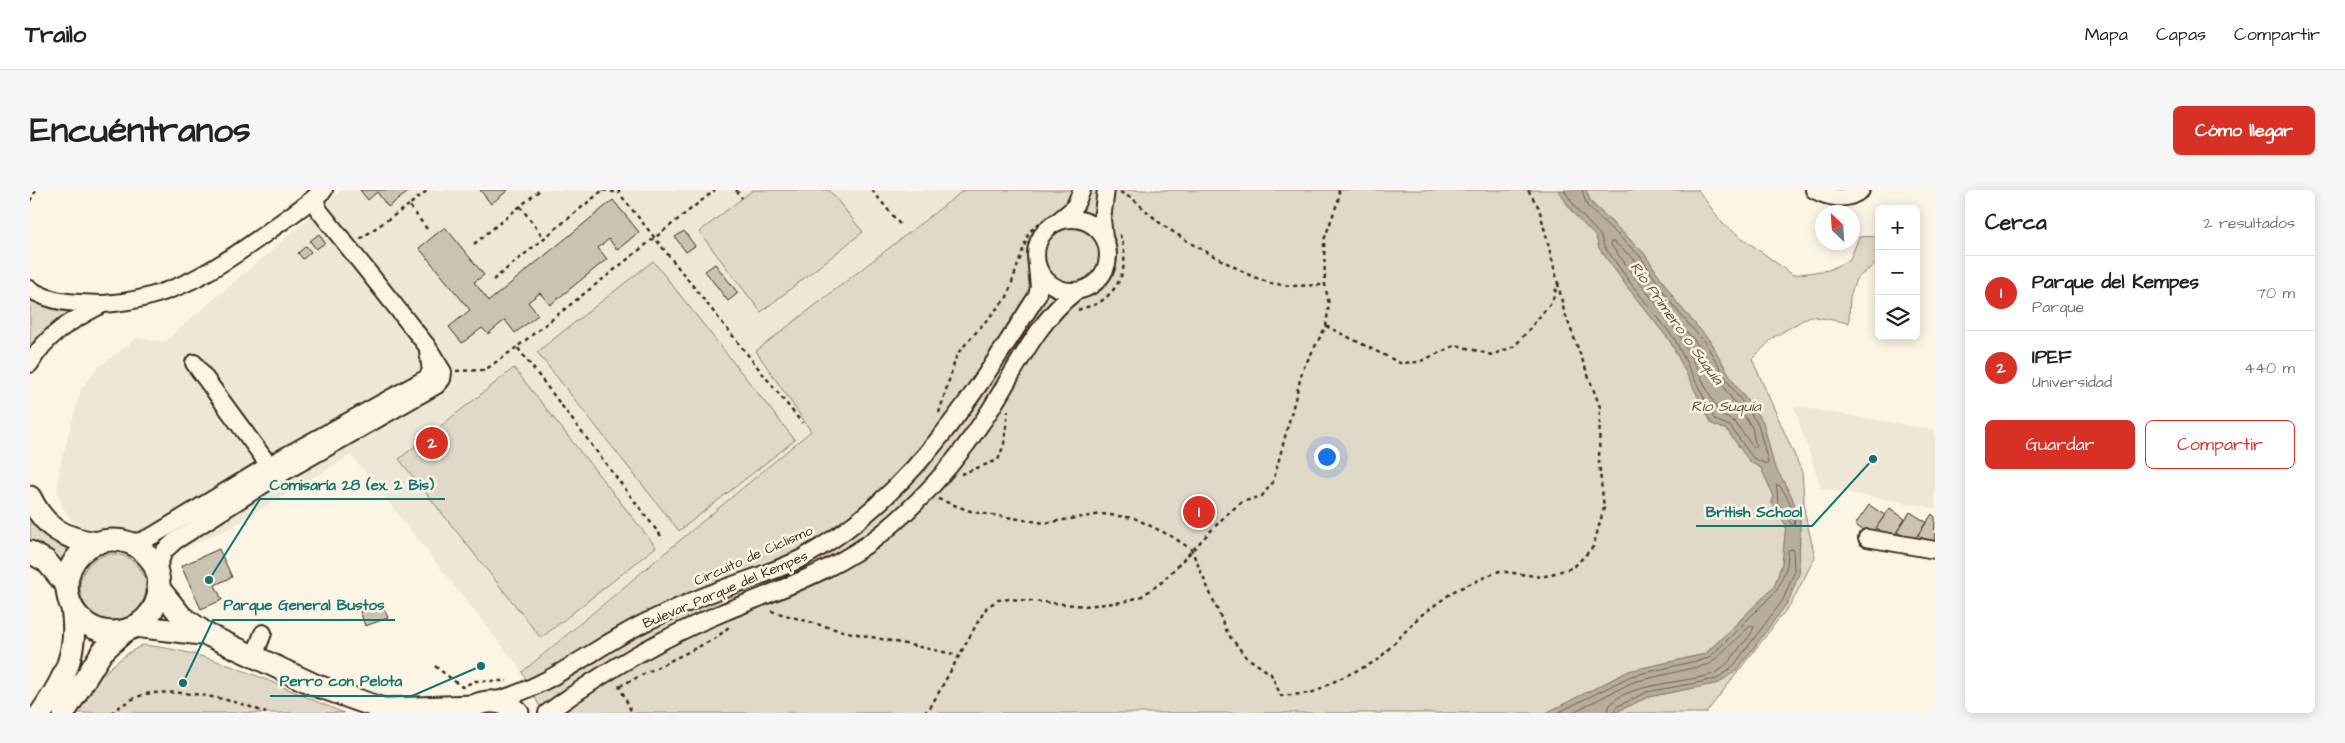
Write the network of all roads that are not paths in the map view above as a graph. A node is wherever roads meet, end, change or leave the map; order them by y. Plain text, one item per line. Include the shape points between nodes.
1 (1082, 190) edge
2 (1814, 190) edge
3 (1861, 190) edge
4 (319, 194) edge
5 (1112, 194) edge
6 (1051, 220) junction
7 (1111, 235) junction
8 (1037, 267) junction
9 (30, 289) edge
10 (1075, 292) junction
11 (104, 304) junction
12 (427, 346) junction
13 (194, 363) dead end
14 (30, 364) edge
15 (273, 470) junction
16 (30, 497) edge
17 (1867, 538) dead end
18 (98, 543) junction
19 (126, 543) junction
20 (1935, 550) edge
21 (30, 552) edge
22 (157, 580) junction
23 (67, 586) junction
24 (72, 608) junction
25 (131, 628) junction
26 (263, 633) dead end
27 (208, 635) junction
28 (254, 657) junction
29 (478, 707) edge
30 (390, 711) edge
31 (41, 713) edge
32 (64, 713) edge
33 (518, 713) edge
34 (547, 713) edge

1 - 6 street via 1074,208
2 - 3 street via 1835,198 1850,197
4 - 11 street via 226,263 190,282 156,296
4 - 12 street via 318,209
5 - 7 street via 1102,219
6 - 7 street via 1084,222
6 - 8 street via 1037,246
7 - 10 street via 1104,273 1086,289
8 - 10 street via 1052,286
8 - 29 street, Bulevar Parque del Kempes via 1037,296 985,378 909,475 868,513 828,543 801,558 646,622 531,689
9 - 11 street via 46,298
10 - 34 street, Bulevar Parque del Kempes via 1058,306 1040,331 970,439 920,498 884,532 820,572 648,648
11 - 14 street via 55,332
12 - 15 street via 431,371 426,378
12 - 15 street via 443,372 437,385
13 - 15 street
15 - 19 street via 154,535
15 - 22 street via 164,551
16 - 18 main road via 38,512 56,530 67,537
17 - 20 street
18 - 19 main road
18 - 23 main road via 76,560
19 - 22 main road via 142,551 153,564
21 - 23 main road via 46,561
22 - 25 main road via 157,597 149,614
22 - 27 main road via 182,617
23 - 24 main road
24 - 25 main road via 78,617 95,629 105,632
24 - 31 main road via 75,633 70,659 59,686
25 - 27 main road
25 - 32 main road via 102,652
26 - 28 street
27 - 28 main road
28 - 30 main road via 352,699
29 - 30 main road
29 - 33 main road via 505,704

